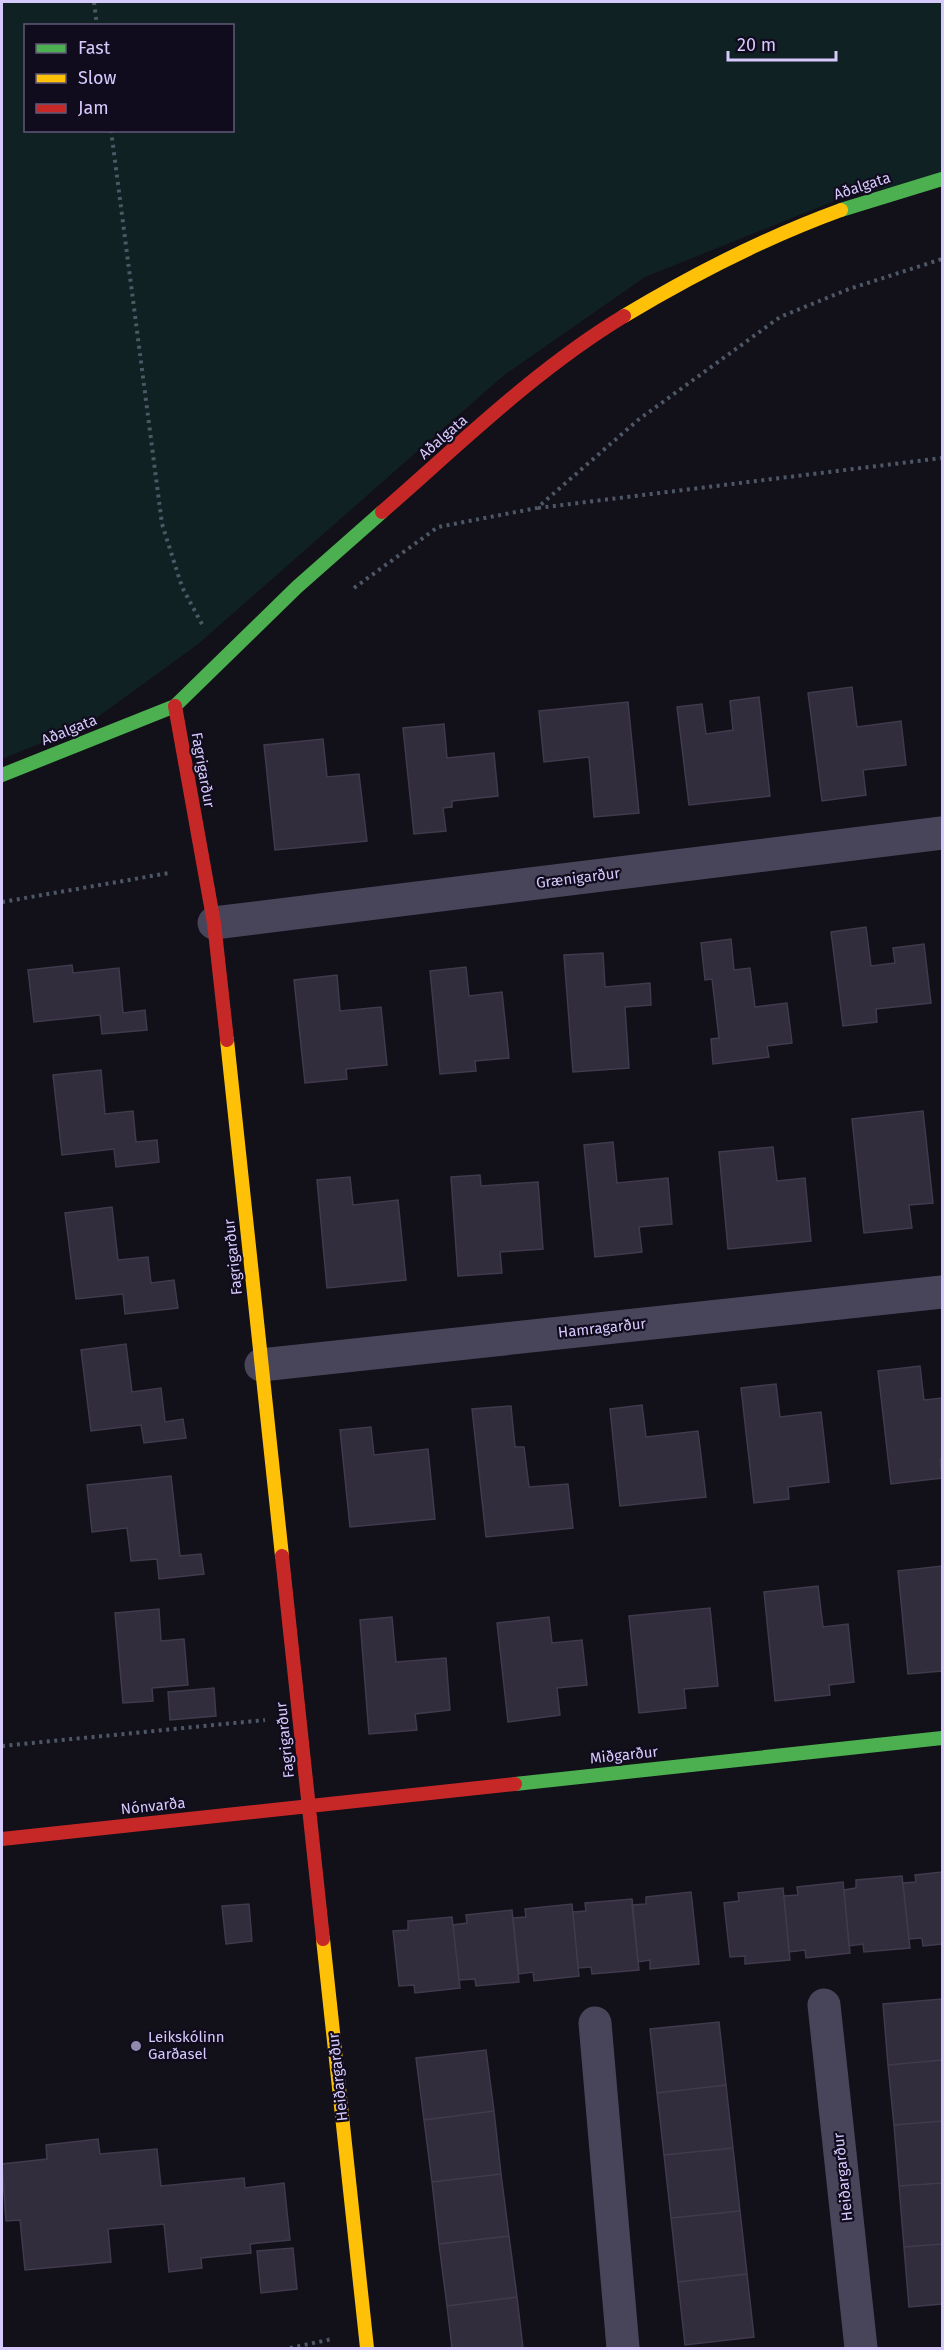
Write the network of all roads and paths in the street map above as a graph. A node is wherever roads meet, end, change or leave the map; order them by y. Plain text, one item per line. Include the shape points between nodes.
1 (94, 2) edge
2 (98, 24) edge
3 (111, 132) edge
4 (942, 179) edge
5 (942, 259) edge
6 (942, 458) edge
7 (537, 508) junction
8 (345, 594) dead end
9 (221, 658) junction
10 (175, 706) junction
11 (2, 775) edge
12 (942, 833) edge
13 (204, 866) junction
14 (2, 902) edge
15 (214, 923) junction
16 (942, 1292) edge
17 (261, 1365) junction
18 (299, 1717) junction
19 (942, 1738) edge
20 (2, 1746) edge
21 (309, 1806) junction
22 (2, 1839) edge
23 (824, 2005) dead end
24 (595, 2024) dead end
25 (365, 2331) junction
26 (290, 2349) edge
27 (367, 2349) edge
28 (623, 2349) edge
29 (861, 2349) edge

1 - 2 path
3 - 9 path via 162,524 182,587
4 - 9 street, Aðalgata via 787,230 673,287 618,320 515,395
5 - 7 path via 849,289 780,317 638,420
6 - 7 path
7 - 8 path via 438,527
9 - 10 street, Aðalgata
10 - 11 street, Aðalgata
10 - 13 street, Fagrigarður
12 - 15 street, Grænigarður
13 - 14 path
13 - 15 street, Fagrigarður
15 - 17 street, Fagrigarður
16 - 17 street, Hamragarður
17 - 18 street, Fagrigarður
18 - 20 path
18 - 21 street, Fagrigarður
19 - 21 street, Miðgarður
21 - 22 street, Nónvarða
21 - 25 street, Heiðargarður
23 - 29 street, Heiðargarður
24 - 28 street
25 - 26 path
25 - 27 street, Heiðargarður

